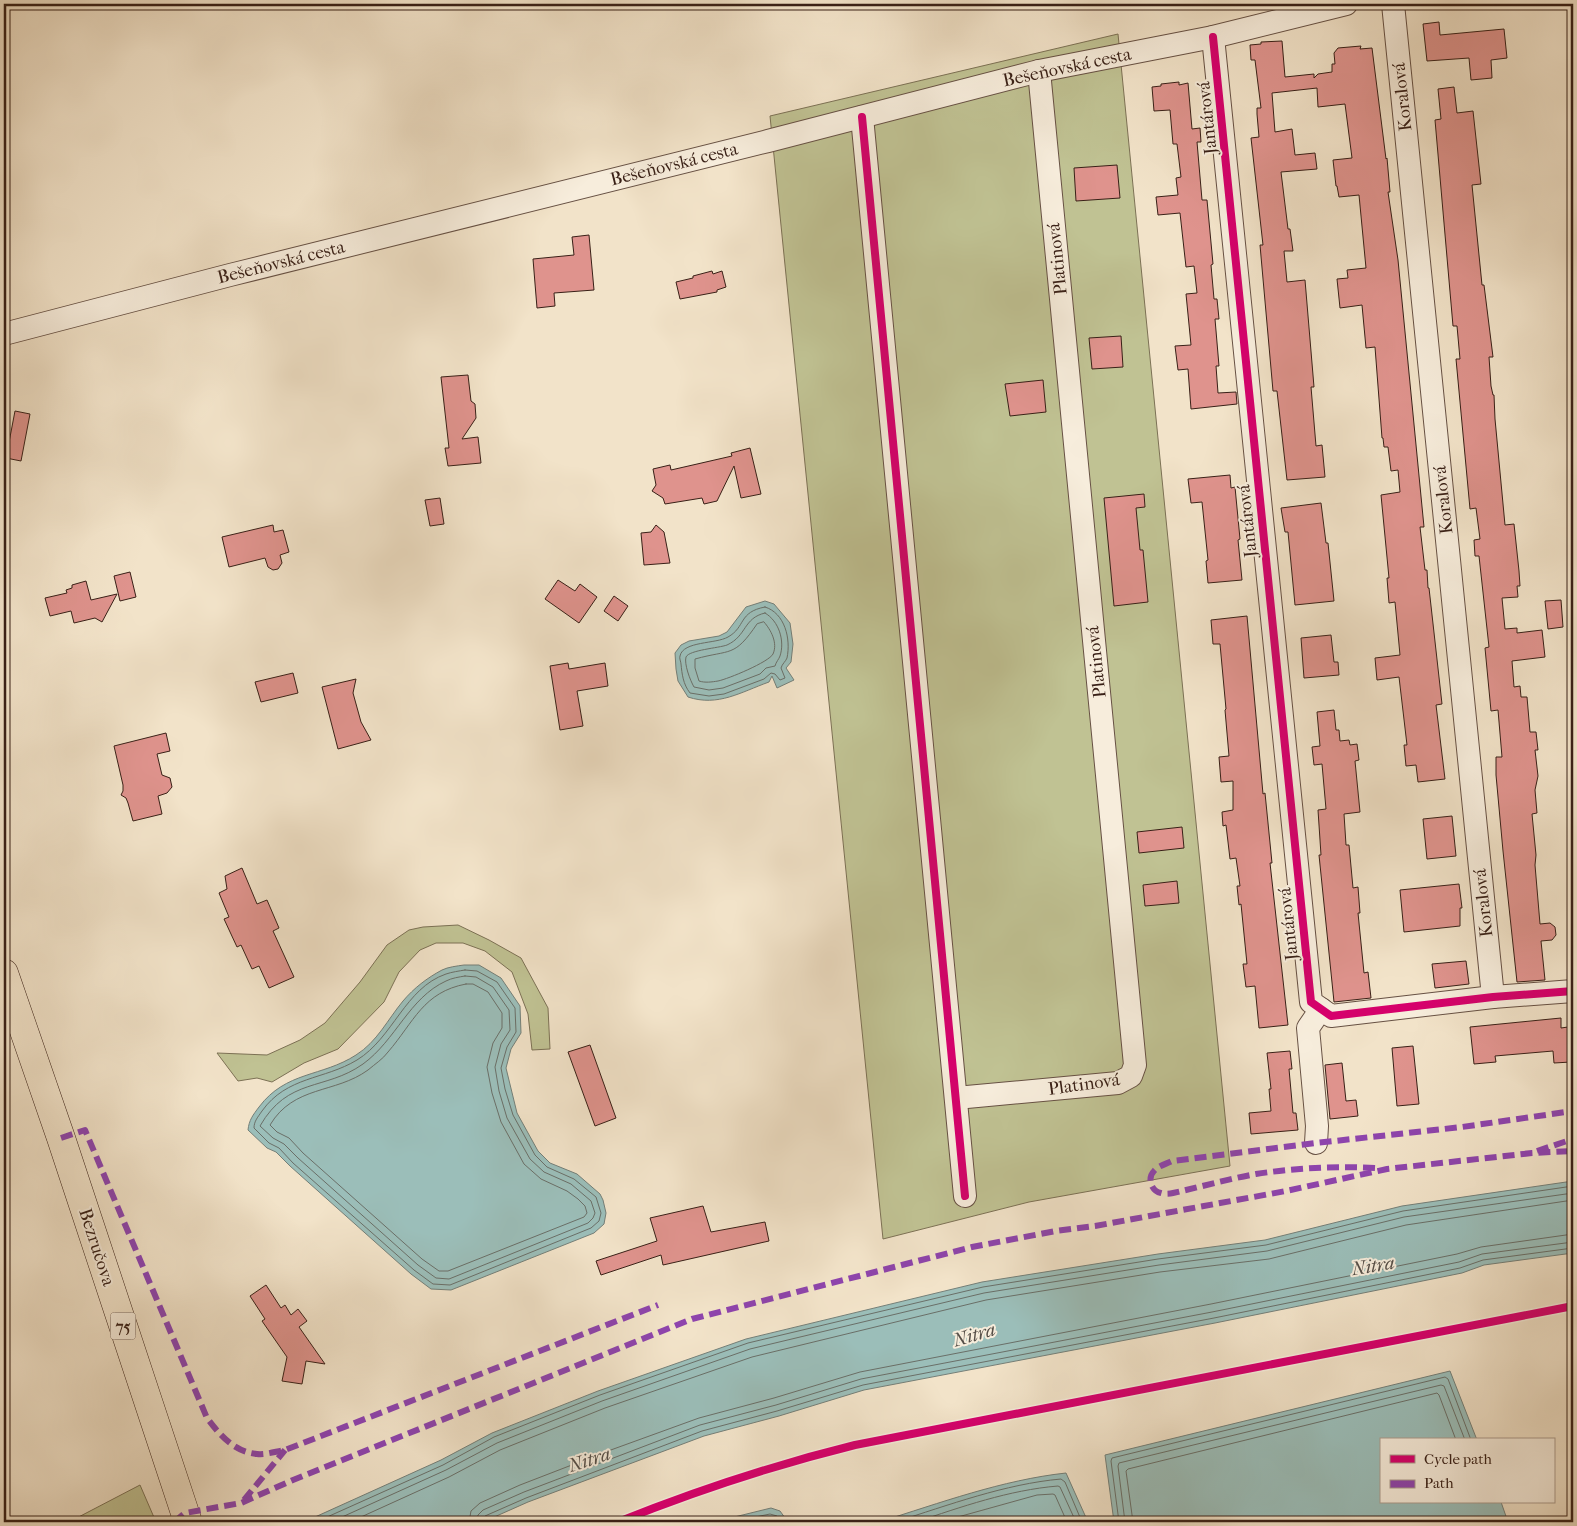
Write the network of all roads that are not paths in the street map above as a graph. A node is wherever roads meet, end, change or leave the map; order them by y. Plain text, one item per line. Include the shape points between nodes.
1 (1346, 4) edge
2 (1393, 4) edge
3 (1213, 37) junction
4 (1038, 71) junction
5 (862, 117) junction
6 (4, 334) edge
7 (4, 973) edge
8 (1573, 992) edge
9 (1492, 997) junction
10 (1316, 1006) junction
11 (956, 1098) junction
12 (1316, 1143) dead end
13 (965, 1196) dead end
14 (188, 1522) edge

1 - 3 street, Bešeňovská cesta
2 - 9 street, Koralová
3 - 4 street, Bešeňovská cesta
3 - 10 street, Jantárová
4 - 5 street, Bešeňovská cesta
4 - 11 street, Platinová via 1135,1064 1131,1076 1118,1082
5 - 6 street, Bešeňovská cesta via 230,274
5 - 11 street
7 - 14 main road, Bezručova / 75
8 - 9 street
9 - 10 street via 1331,1016
10 - 12 street via 1308,1028
11 - 13 street

